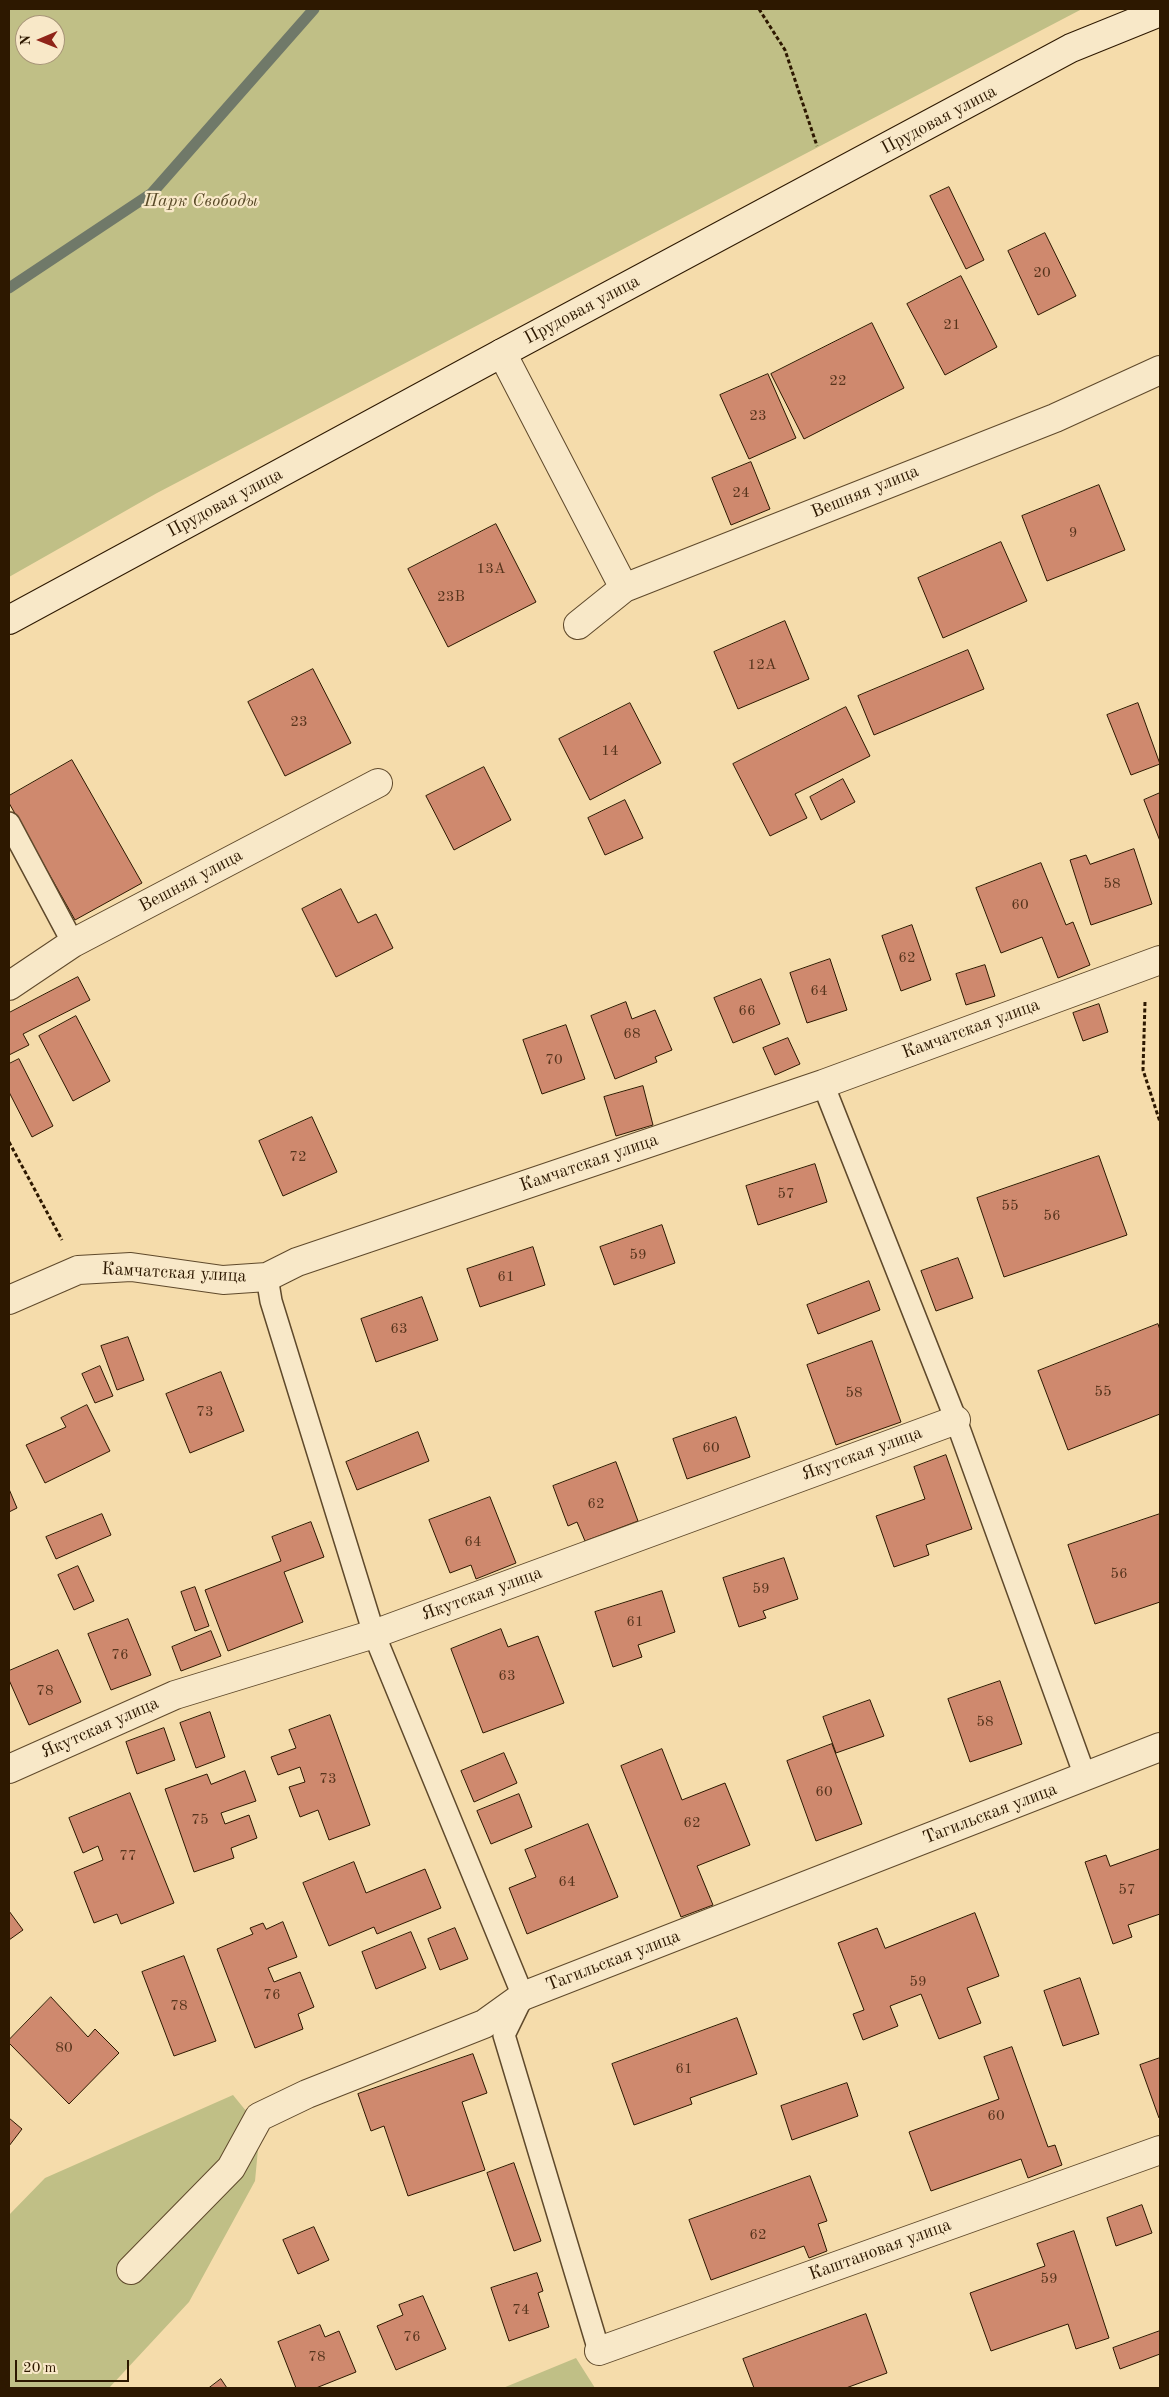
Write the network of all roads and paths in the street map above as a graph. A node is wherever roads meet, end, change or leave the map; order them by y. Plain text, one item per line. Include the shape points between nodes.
1 (759, 9) edge
2 (1160, 12) edge
3 (828, 179) junction
4 (502, 353) junction
5 (1160, 370) edge
6 (624, 588) junction
7 (9, 620) edge
8 (578, 625) dead end
9 (378, 783) dead end
10 (9, 824) edge
11 (73, 943) junction
12 (1153, 962) edge
13 (9, 986) edge
14 (823, 1084) junction
15 (1160, 1122) edge
16 (9, 1142) edge
17 (78, 1270) junction
18 (267, 1277) junction
19 (9, 1300) edge
20 (956, 1420) junction
21 (374, 1634) junction
22 (1160, 1747) edge
23 (9, 1769) edge
24 (1086, 1776) junction
25 (523, 1996) junction
26 (1160, 2150) edge
27 (131, 2270) dead end
28 (599, 2351) joint

1 - 3 path via 784,50
2 - 3 street, Прудовая улица via 1071,48
3 - 4 street, Прудовая улица
4 - 6 street
4 - 7 street, Прудовая улица
5 - 6 street, Вешняя улица via 1055,418
6 - 8 street, Вешняя улица
9 - 11 street, Вешняя улица
10 - 11 lane
11 - 13 street, Вешняя улица
12 - 14 street, Камчатская улица
12 - 15 path via 1143,1070
14 - 18 street, Камчатская улица via 297,1262
14 - 20 lane
16 - 17 path
17 - 18 street, Камчатская улица via 131,1268 223,1280
17 - 19 street, Камчатская улица
18 - 21 lane via 270,1301
20 - 21 street, Якутская улица
20 - 24 lane
21 - 23 street, Якутская улица via 175,1695
21 - 25 lane
22 - 24 street, Тагильская улица
24 - 25 street, Тагильская улица
25 - 27 street, Тагильская улица via 484,2024 306,2094 260,2117 231,2168
25 - 28 lane via 504,2035
26 - 28 street, Каштановая улица

